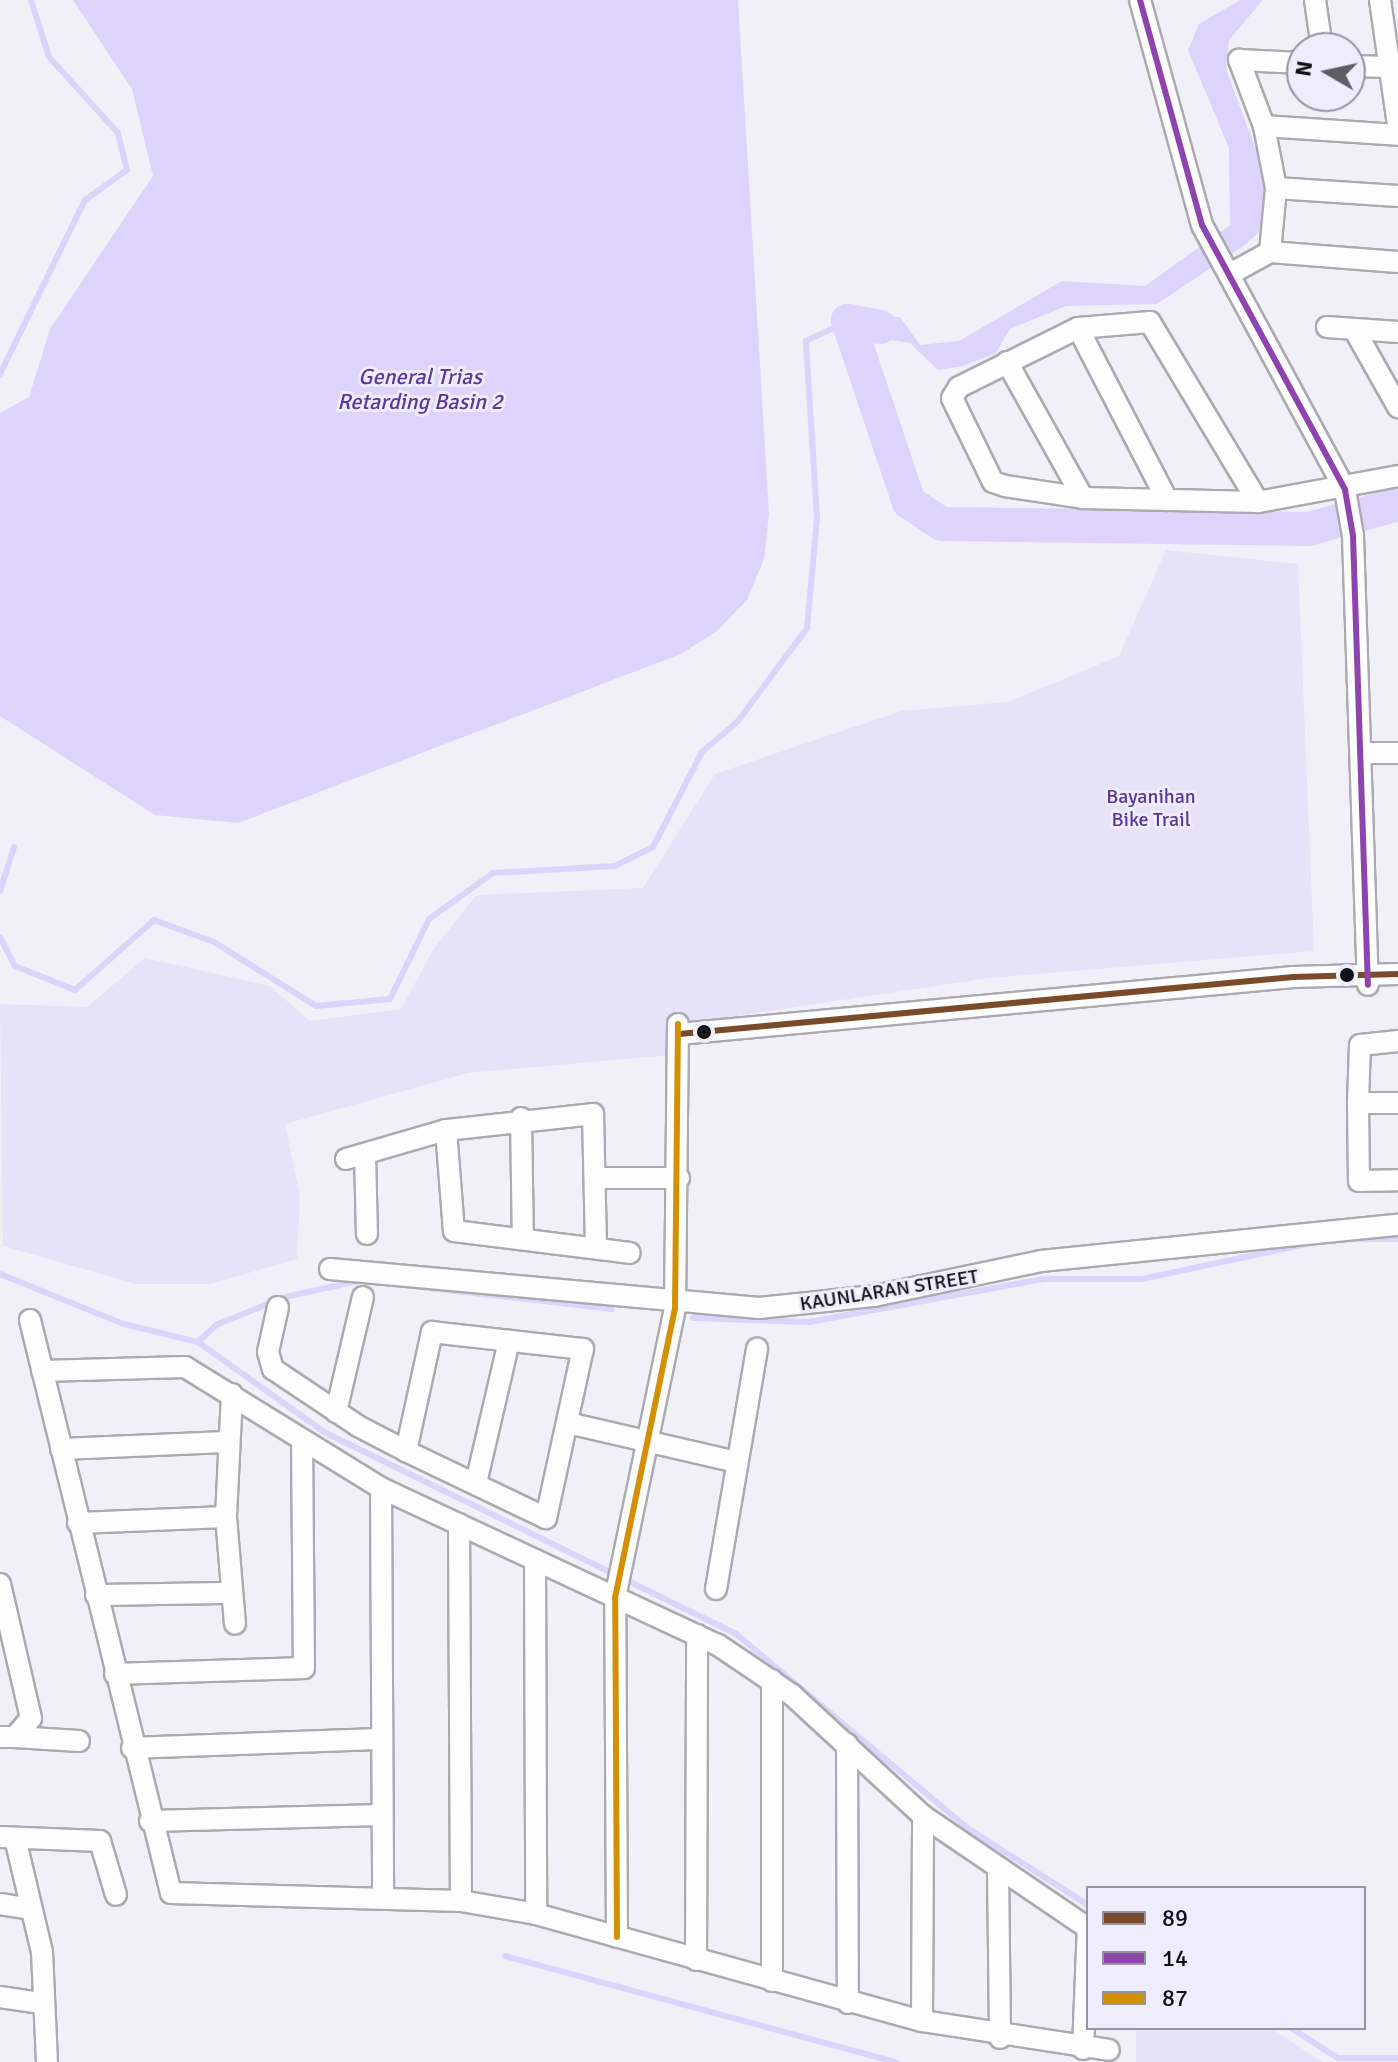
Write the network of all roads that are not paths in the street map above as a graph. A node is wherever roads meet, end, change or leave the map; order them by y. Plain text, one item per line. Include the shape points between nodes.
1 (1140, 0) edge
2 (1315, 0) edge
3 (1380, 0) edge
4 (1320, 32) edge
5 (1286, 62) edge
6 (1366, 66) edge
7 (1390, 67) junction
8 (1398, 125) edge
9 (1264, 126) junction
10 (1398, 135) edge
11 (1276, 188) junction
12 (1398, 196) edge
13 (1270, 252) junction
14 (1398, 262) edge
15 (1228, 270) junction
16 (1327, 327) dead end
17 (1078, 328) junction
18 (1354, 329) junction
19 (1398, 332) edge
20 (1007, 362) junction
21 (1398, 407) edge
22 (1398, 476) edge
23 (1346, 494) junction
24 (1083, 498) junction
25 (1167, 500) junction
26 (1258, 502) junction
27 (1361, 753) junction
28 (1398, 753) edge
29 (1398, 974) edge
30 (1368, 980) junction
31 (1398, 1041) edge
32 (1358, 1103) junction
33 (1398, 1103) edge
34 (521, 1118) junction
35 (446, 1130) junction
36 (596, 1178) junction
37 (679, 1178) junction
38 (1398, 1180) edge
39 (1398, 1225) edge
40 (367, 1234) dead end
41 (523, 1239) junction
42 (596, 1248) junction
43 (630, 1253) dead end
44 (330, 1269) dead end
45 (363, 1297) dead end
46 (676, 1303) junction
47 (278, 1307) dead end
48 (30, 1320) dead end
49 (509, 1341) junction
50 (757, 1348) dead end
51 (42, 1371) junction
52 (232, 1394) junction
53 (336, 1412) junction
54 (568, 1423) junction
55 (647, 1441) junction
56 (226, 1442) junction
57 (302, 1443) junction
58 (61, 1449) junction
59 (406, 1451) junction
60 (737, 1462) junction
61 (476, 1483) junction
62 (381, 1488) junction
63 (226, 1517) junction
64 (78, 1523) junction
65 (459, 1524) junction
66 (535, 1560) junction
67 (0, 1584) edge
68 (716, 1589) dead end
69 (616, 1591) junction
70 (229, 1593) junction
71 (96, 1595) junction
72 (235, 1624) dead end
73 (697, 1635) junction
74 (115, 1674) junction
75 (772, 1680) junction
76 (7, 1737) edge
77 (382, 1739) junction
78 (79, 1741) dead end
79 (847, 1744) junction
80 (132, 1748) junction
81 (382, 1815) junction
82 (923, 1816) junction
83 (150, 1821) junction
84 (7, 1838) edge
85 (998, 1869) junction
86 (116, 1895) dead end
87 (383, 1896) junction
88 (461, 1901) junction
89 (0, 1904) edge
90 (31, 1909) junction
91 (536, 1914) junction
92 (1086, 1927) edge
93 (617, 1937) junction
94 (696, 1960) junction
95 (1086, 1976) edge
96 (772, 1981) junction
97 (0, 1997) edge
98 (40, 2003) junction
99 (848, 2003) junction
100 (922, 2021) junction
101 (1000, 2038) junction
102 (1083, 2049) junction
103 (1109, 2050) dead end
104 (47, 2062) edge

1 - 15 street via 1202,225
2 - 4 street
3 - 7 street
5 - 9 street via 1239,60
6 - 7 street
7 - 8 street
9 - 10 street
9 - 11 street
11 - 12 street
11 - 13 street
13 - 14 street
13 - 15 street
15 - 23 street
16 - 18 street
17 - 20 street
17 - 25 street
17 - 26 street via 1150,322 1159,328
18 - 19 street
18 - 21 street
20 - 24 street
20 - 24 street via 952,398 987,473 1005,486
22 - 23 street
23 - 26 street
23 - 27 street via 1353,536
24 - 25 street
25 - 26 street
27 - 28 street
27 - 30 street
29 - 30 street
30 - 37 street via 678,1029
31 - 32 street via 1360,1045
32 - 33 street
32 - 38 street via 1359,1181
34 - 35 street
34 - 36 street via 597,1119
34 - 41 street
35 - 40 street via 355,1156
35 - 41 street via 454,1231
36 - 37 street
36 - 42 street
37 - 46 street
39 - 46 street, KAUNLARAN STREET via 1041,1261 825,1304
41 - 42 street
42 - 43 street
44 - 46 street, KAUNLARAN STREET
45 - 53 street
46 - 55 street
47 - 53 street via 268,1362
48 - 51 street
49 - 54 street via 583,1349
49 - 59 street via 432,1332
49 - 61 street
50 - 60 street
51 - 52 street via 170,1365
51 - 58 street
52 - 56 street
52 - 57 street
53 - 59 street
54 - 55 street
54 - 61 street via 546,1518
55 - 60 street
55 - 69 street
56 - 58 street
56 - 63 street
57 - 62 street
57 - 74 street via 304,1668
58 - 64 street
59 - 61 street
60 - 68 street
62 - 65 street
62 - 77 street
63 - 64 street
63 - 70 street
64 - 71 street
65 - 66 street
65 - 88 street
66 - 69 street
66 - 91 street
67 - 76 street via 31,1718
69 - 73 street
69 - 93 street
70 - 71 street
70 - 72 street
71 - 74 street
73 - 75 street
73 - 94 street
74 - 80 street
75 - 79 street
75 - 96 street
76 - 78 street
77 - 80 street
77 - 81 street
79 - 82 street
79 - 99 street
80 - 83 street
81 - 83 street
81 - 87 street
82 - 85 street
82 - 100 street
83 - 87 street via 171,1893
84 - 86 street via 100,1841
84 - 90 street
85 - 92 street
85 - 101 street
87 - 88 street
88 - 91 street
89 - 90 street
90 - 98 street via 42,1952
91 - 93 street
93 - 94 street
94 - 96 street
95 - 102 street
96 - 99 street
97 - 98 street
98 - 104 street
99 - 100 street
100 - 101 street
101 - 102 street
102 - 103 street

